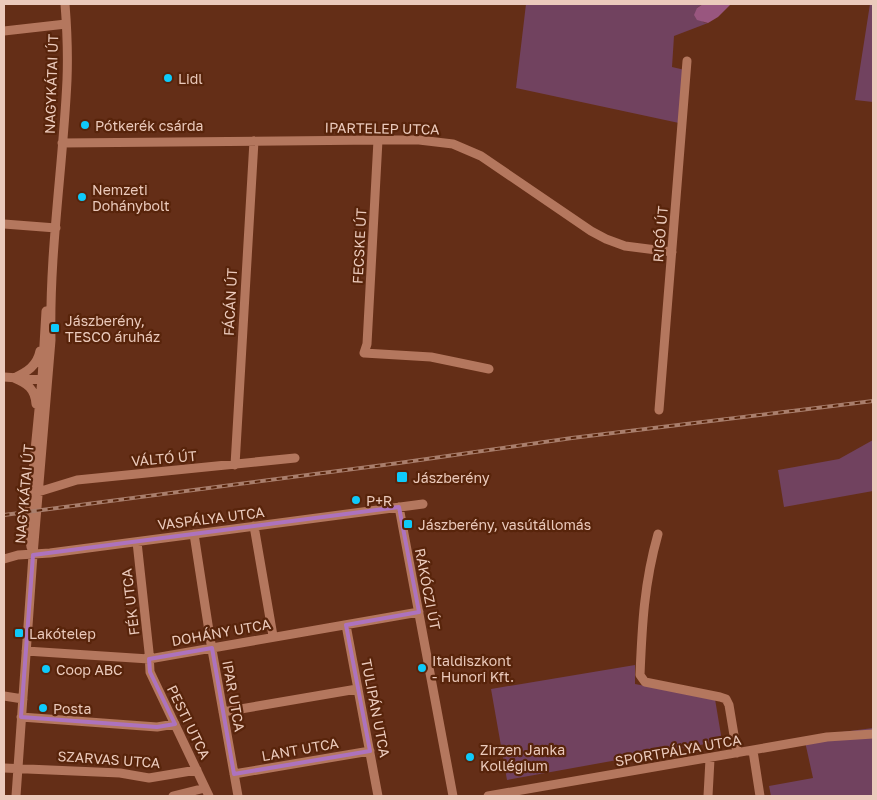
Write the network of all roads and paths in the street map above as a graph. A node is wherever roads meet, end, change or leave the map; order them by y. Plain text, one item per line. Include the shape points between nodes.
1 (66, 4) edge
2 (66, 24) junction
3 (4, 31) edge
4 (687, 61) dead end
5 (378, 140) junction
6 (254, 141) junction
7 (62, 143) junction
8 (4, 224) edge
9 (56, 228) junction
10 (672, 252) junction
11 (54, 256) junction
12 (43, 334) junction
13 (489, 369) dead end
14 (4, 377) edge
15 (14, 378) junction
16 (45, 380) junction
17 (659, 410) dead end
18 (37, 417) junction
19 (295, 458) dead end
20 (235, 465) junction
21 (38, 492) junction
22 (423, 504) dead end
23 (399, 507) junction
24 (254, 526) junction
25 (194, 534) junction
26 (658, 534) dead end
27 (137, 542) junction
28 (33, 555) junction
29 (4, 559) edge
30 (419, 612) junction
31 (346, 625) junction
32 (274, 636) junction
33 (212, 648) junction
34 (26, 651) junction
35 (148, 659) junction
36 (357, 689) junction
37 (4, 696) edge
38 (22, 699) junction
39 (223, 712) junction
40 (21, 717) junction
41 (175, 724) junction
42 (873, 734) edge
43 (370, 751) junction
44 (753, 751) junction
45 (737, 753) junction
46 (710, 759) junction
47 (4, 768) edge
48 (18, 768) junction
49 (197, 770) junction
50 (234, 774) junction
51 (207, 792) edge
52 (16, 796) edge
53 (173, 796) edge
54 (238, 796) edge
55 (378, 796) edge
56 (453, 796) edge
57 (488, 796) edge
58 (708, 796) edge
59 (760, 796) edge

1 - 2 street, NAGYKÁTAI ÚT
2 - 3 street
2 - 7 street, NAGYKÁTAI ÚT via 67,80
4 - 10 street, RIGÓ ÚT
5 - 6 street, IPARTELEP UTCA
5 - 10 street, IPARTELEP UTCA via 453,144 482,156 606,239 625,246
5 - 13 street, FECSKE ÚT via 364,353 430,357
6 - 7 street, IPARTELEP UTCA
6 - 20 street, FÁCÁN ÚT
7 - 9 street, NAGYKÁTAI ÚT
8 - 9 street
9 - 11 street, NAGYKÁTAI ÚT
10 - 17 street, RIGÓ ÚT
11 - 12 street, NAGYKÁTAI ÚT
11 - 16 street, NAGYKÁTAI ÚT
12 - 15 street via 33,367
12 - 16 street, NAGYKÁTAI ÚT
14 - 15 street
15 - 16 street
15 - 18 street via 32,388
16 - 18 street, NAGYKÁTAI ÚT
16 - 21 street, NAGYKÁTAI ÚT
18 - 28 street, NAGYKÁTAI ÚT via 29,512
19 - 20 street, VÁLTÓ ÚT
20 - 21 street, VÁLTÓ ÚT via 77,480
21 - 28 street, NAGYKÁTAI ÚT
22 - 23 street, VASPÁLYA UTCA
23 - 24 street, VASPÁLYA UTCA
23 - 30 street, RÁKÓCZI ÚT
24 - 25 street, VASPÁLYA UTCA
24 - 32 street
25 - 27 street, VASPÁLYA UTCA
25 - 33 street, IPAR UTCA
26 - 45 street via 649,565 640,675 644,682 726,700
27 - 28 street, VASPÁLYA UTCA
27 - 35 street, FÉK UTCA via 150,652
28 - 29 street, VASPÁLYA UTCA
28 - 34 street
30 - 31 street, DOHÁNY UTCA
30 - 56 street, RÁKÓCZI ÚT
31 - 32 street, DOHÁNY UTCA
31 - 36 street, TULIPÁN UTCA
32 - 33 street, DOHÁNY UTCA
33 - 35 street, DOHÁNY UTCA
33 - 39 street, IPAR UTCA
34 - 35 street, DOHÁNY UTCA
34 - 38 street
35 - 41 street, PESTI UTCA via 150,672
36 - 39 street
36 - 43 street, TULIPÁN UTCA
37 - 38 street
38 - 40 street
39 - 50 street, IPAR UTCA
40 - 41 street via 157,727
40 - 48 street
41 - 49 street, PESTI UTCA
42 - 44 street, SPORTPÁLYA UTCA via 827,737
43 - 50 street, LANT UTCA
43 - 55 street, TULIPÁN UTCA
44 - 45 street, SPORTPÁLYA UTCA
44 - 59 street
45 - 46 street, SPORTPÁLYA UTCA
46 - 57 street, SPORTPÁLYA UTCA
46 - 58 street
47 - 48 street, SZARVAS UTCA
48 - 49 street, SZARVAS UTCA via 120,773 149,778
48 - 52 street
49 - 51 street, PESTI UTCA
50 - 54 street, IPAR UTCA
51 - 53 street

